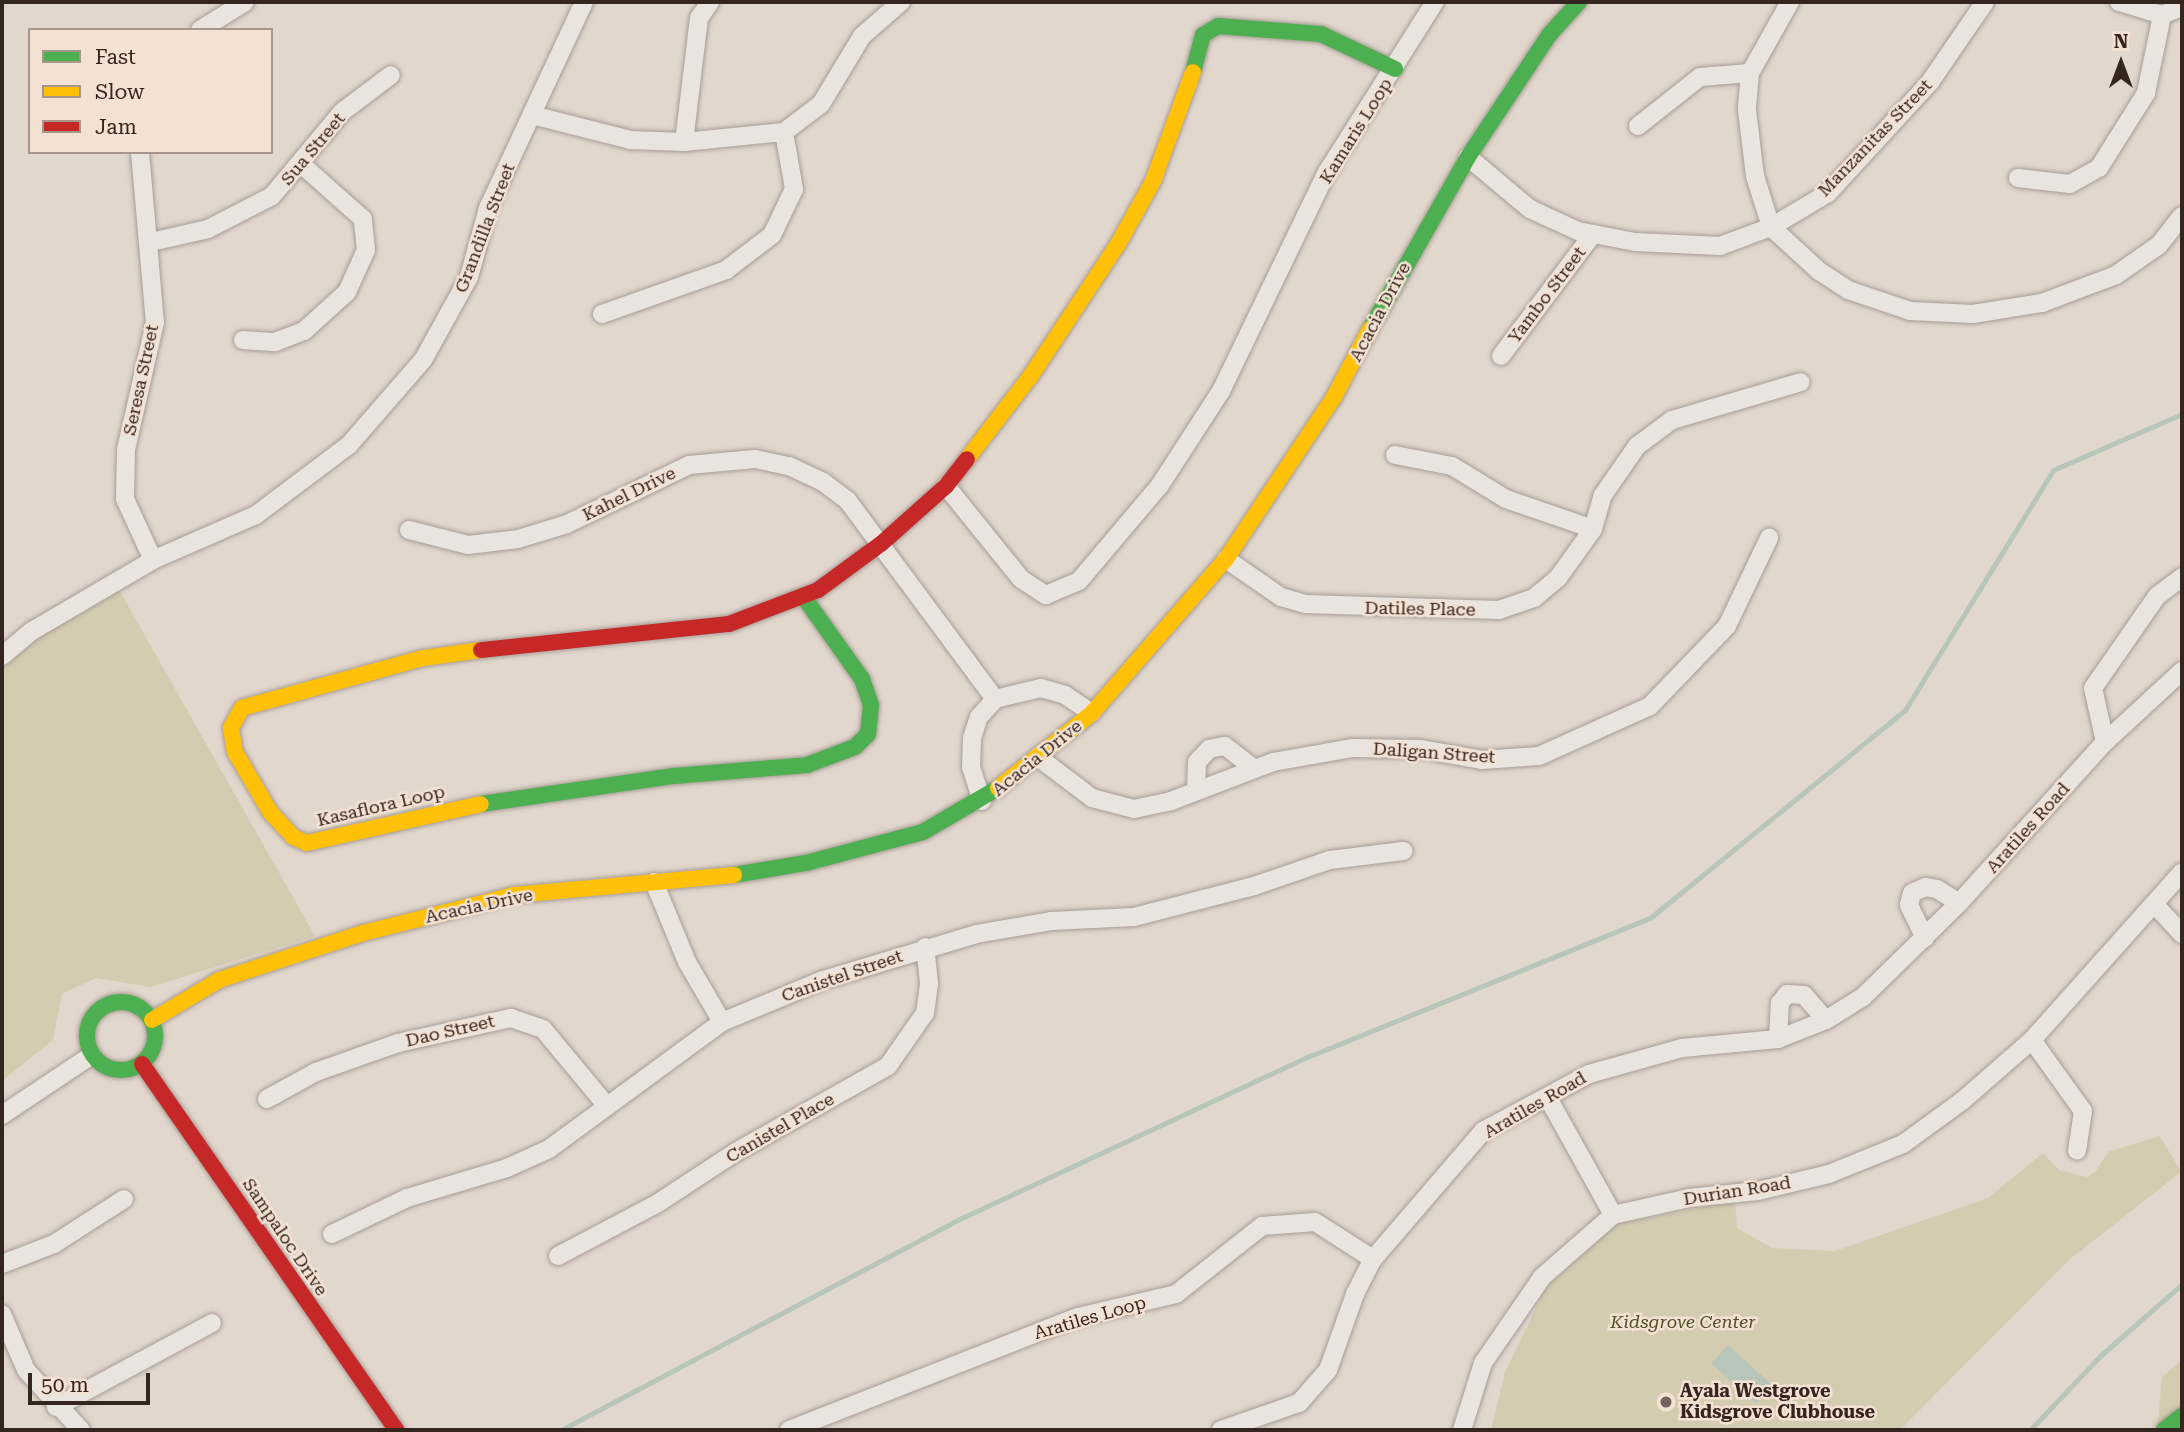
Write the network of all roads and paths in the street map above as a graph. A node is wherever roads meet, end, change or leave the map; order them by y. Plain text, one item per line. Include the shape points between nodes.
1 (245, 2) edge
2 (584, 2) edge
3 (710, 2) edge
4 (901, 2) edge
5 (1436, 2) edge
6 (1579, 2) edge
7 (1790, 2) edge
8 (1985, 2) edge
9 (2119, 2) edge
10 (2182, 8) edge
11 (2162, 15) junction
12 (203, 28) edge
13 (1395, 69) junction
14 (1750, 73) junction
15 (391, 75) dead end
16 (532, 115) junction
17 (1637, 126) dead end
18 (784, 132) junction
19 (684, 142) junction
20 (141, 154) edge
21 (1468, 157) junction
22 (301, 164) junction
23 (2018, 178) dead end
24 (2182, 216) edge
25 (1771, 227) junction
26 (1593, 234) junction
27 (151, 242) junction
28 (602, 314) dead end
29 (243, 340) dead end
30 (1501, 356) dead end
31 (1801, 382) dead end
32 (1395, 455) dead end
33 (946, 486) junction
34 (1593, 529) junction
35 (409, 530) dead end
36 (1769, 538) dead end
37 (882, 543) junction
38 (1226, 559) junction
39 (153, 560) junction
40 (2182, 578) edge
41 (803, 596) junction
42 (2, 656) edge
43 (2182, 671) edge
44 (995, 699) junction
45 (1092, 713) junction
46 (2105, 742) junction
47 (1038, 757) junction
48 (1254, 769) junction
49 (1196, 791) junction
50 (982, 801) junction
51 (1403, 852) dead end
52 (2182, 872) edge
53 (654, 882) junction
54 (1959, 903) junction
55 (2155, 905) junction
56 (2182, 934) edge
57 (1925, 938) junction
58 (925, 947) junction
59 (152, 1020) junction
60 (1826, 1020) junction
61 (722, 1022) junction
62 (1778, 1039) junction
63 (2032, 1040) junction
64 (92, 1055) junction
65 (142, 1064) junction
66 (1548, 1098) junction
67 (267, 1099) dead end
68 (607, 1106) junction
69 (2, 1115) edge
70 (2077, 1151) dead end
71 (124, 1199) dead end
72 (1613, 1214) junction
73 (332, 1234) dead end
74 (558, 1256) dead end
75 (1373, 1259) junction
76 (2, 1264) edge
77 (2, 1314) edge
78 (212, 1323) dead end
79 (56, 1407) junction
80 (2182, 1416) edge
81 (81, 1430) edge
82 (397, 1430) edge
83 (789, 1430) edge
84 (1221, 1430) edge
85 (1462, 1430) edge
86 (2164, 1430) edge

1 - 12 street
2 - 16 street, Grandilla Street
3 - 19 street via 699,18
4 - 18 street via 862,36 821,104
5 - 13 street
6 - 21 street, Acacia Drive via 1549,35
7 - 14 street
8 - 25 street, Manzanitas Street via 1930,82 1828,193
9 - 11 street
10 - 11 street
11 - 23 street via 2146,93 2099,168 2070,184
13 - 33 street, Kamaris Loop via 1321,34 1218,26 1203,35 1183,109 1153,181 1118,244 1030,377
13 - 33 street, Kamaris Loop via 1327,172 1221,391 1160,485 1079,581 1046,595 1021,579
14 - 17 street via 1700,77
14 - 25 street via 1747,110 1755,176
15 - 22 street, Sua Street via 342,113
16 - 19 street via 631,140
16 - 39 street, Grandilla Street via 488,208 469,277 423,360 349,445 256,515
18 - 19 street
18 - 28 street via 794,189 772,235 726,270
20 - 27 street, Seresa Street
21 - 26 street, Manzanitas Street via 1530,209
21 - 38 street, Acacia Drive via 1422,232 1334,397
22 - 27 street, Sua Street via 272,196 208,229
22 - 29 street via 363,219 366,250 347,292 304,331 275,342
24 - 25 street via 2159,246 2116,275 2042,303 1973,314 1910,311 1848,290 1819,271
25 - 26 street, Manzanitas Street via 1720,246 1635,242
26 - 30 street, Yambo Street
27 - 39 street, Seresa Street via 155,322 126,450 125,499
31 - 34 street, Datiles Place via 1672,420 1637,446 1603,495
32 - 34 street via 1452,466 1506,499
33 - 37 street, Kamaris Loop
34 - 38 street, Datiles Place via 1558,578 1534,598 1499,610 1305,604 1281,597
35 - 37 street, Kahel Drive via 468,545 519,539 567,524 689,466 755,459 789,466 823,482 848,502
36 - 48 street, Daligan Street via 1727,626 1650,706 1598,732 1539,756 1482,760 1421,749 1352,748
37 - 41 street, Kasaflora Loop
37 - 44 street, Kahel Drive
38 - 45 street, Acacia Drive
39 - 42 street, Grandilla Street via 32,631
40 - 46 street via 2157,596 2093,688
41 - 41 street, Kasaflora Loop via 729,624 423,657 242,708 231,728 235,752 270,812 293,837 307,843 456,808 674,776 807,765 855,747 868,734 871,705 862,680
43 - 46 street, Aratiles Road
44 - 45 street via 1041,688 1065,695
44 - 50 street via 979,717 972,738 971,767
45 - 47 street, Acacia Drive
46 - 54 street, Aratiles Road
47 - 49 street, Daligan Street via 1092,798 1134,809
47 - 50 street, Acacia Drive
48 - 49 street, Daligan Street
48 - 49 street via 1225,746 1209,749 1197,762
50 - 53 street, Acacia Drive via 923,832 806,863
51 - 58 street, Canistel Street via 1330,860 1174,909 1051,921
52 - 55 street, Durian Road
53 - 59 street, Acacia Drive via 514,895 363,933 219,980
53 - 61 street via 687,962
54 - 57 street, Aratiles Road
54 - 57 street via 1937,889 1925,887 1912,893 1909,905
55 - 56 street
55 - 63 street, Durian Road
57 - 60 street, Aratiles Road via 1863,997
58 - 61 street, Canistel Street via 823,980
58 - 74 street, Canistel Place via 929,983 925,1013 888,1066 736,1152 659,1203
59 - 64 street via 138,1005 109,1004 88,1028
59 - 65 street via 156,1042
60 - 62 street, Aratiles Road
60 - 62 street via 1804,995 1787,994 1780,1003
61 - 68 street, Canistel Street
62 - 66 street, Aratiles Road via 1682,1048 1589,1074
63 - 70 street via 2083,1111
63 - 72 street, Durian Road via 1962,1101 1903,1143 1841,1169 1758,1191 1689,1198
64 - 65 street via 117,1071
64 - 69 street
65 - 82 street, Sampaloc Drive
66 - 72 street
66 - 75 street, Aratiles Road via 1483,1131
67 - 68 street, Dao Street via 316,1072 398,1043 510,1018 543,1029
68 - 73 street, Canistel Street via 549,1149 507,1168 407,1198
71 - 76 street via 54,1244
72 - 85 street, Durian Road via 1542,1277 1483,1363
75 - 83 street, Aratiles Loop via 1315,1222 1262,1226 1176,1294 1078,1317
75 - 84 street, Aratiles Road via 1354,1294 1328,1370 1299,1402
77 - 79 street via 26,1370
78 - 79 street
79 - 81 street
80 - 86 street

